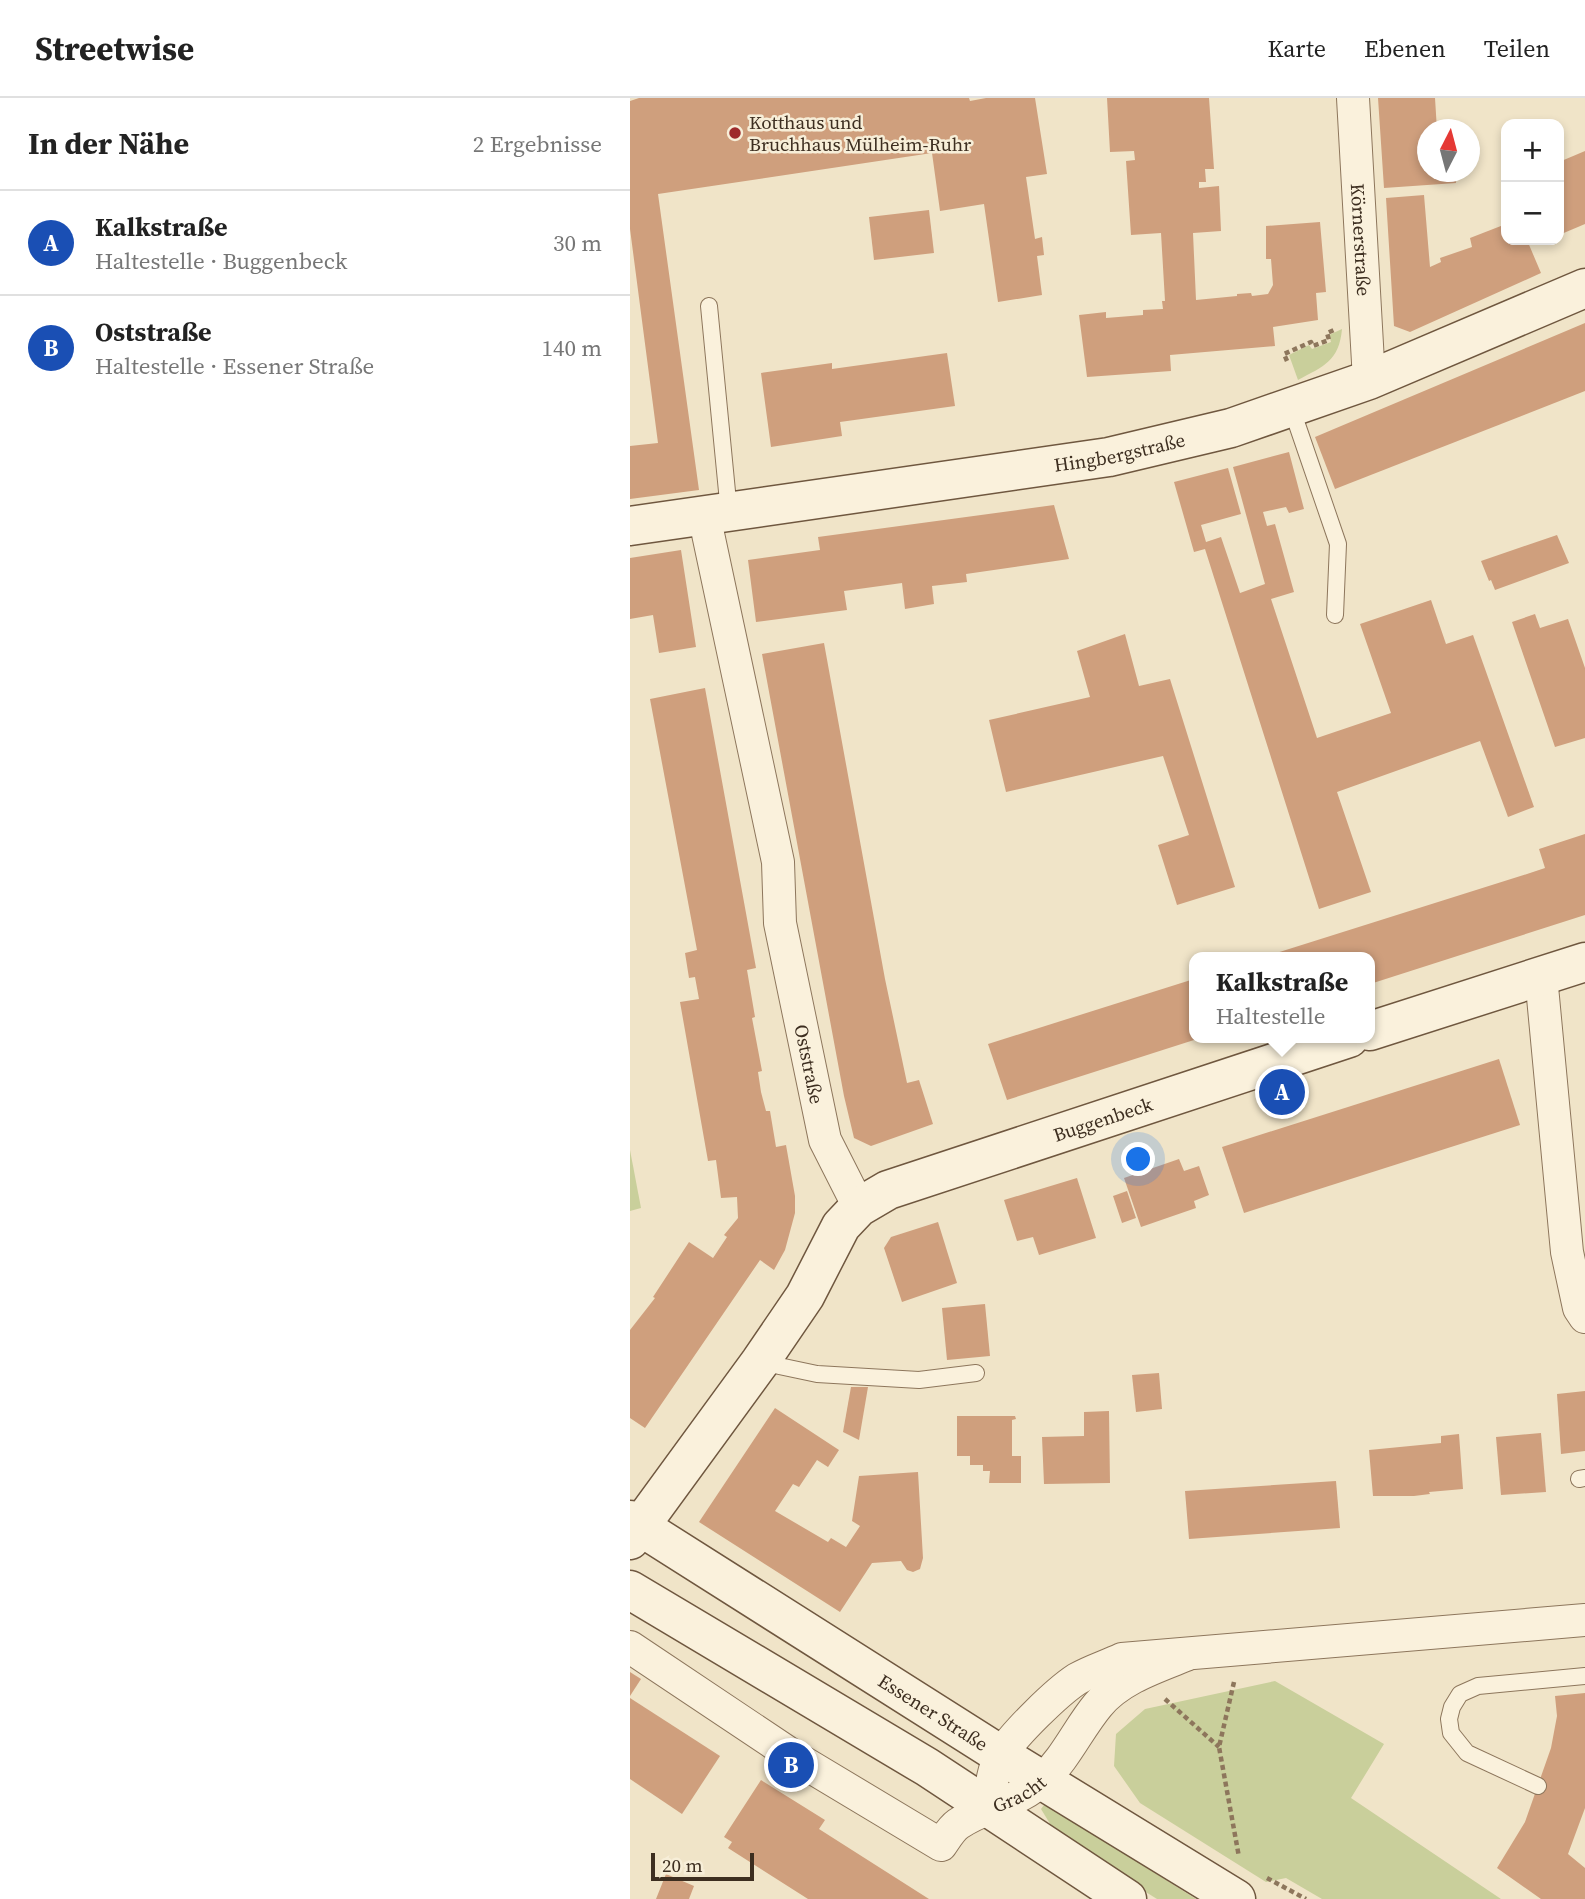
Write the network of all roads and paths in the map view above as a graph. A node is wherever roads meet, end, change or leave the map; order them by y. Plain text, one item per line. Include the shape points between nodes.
1 (1353, 98) edge
2 (1585, 288) edge
3 (709, 306) dead end
4 (1337, 328) dead end
5 (1287, 361) dead end
6 (1369, 380) junction
7 (1292, 407) junction
8 (717, 513) junction
9 (630, 526) edge
10 (1335, 615) dead end
11 (1585, 962) edge
12 (1541, 976) junction
13 (1375, 1029) edge
14 (1334, 1043) edge
15 (859, 1207) junction
16 (1585, 1317) edge
17 (760, 1362) junction
18 (975, 1373) dead end
19 (632, 1528) edge
20 (630, 1590) edge
21 (1585, 1620) edge
22 (630, 1647) edge
23 (1186, 1655) junction
24 (1585, 1676) edge
25 (1234, 1682) dead end
26 (1164, 1699) dead end
27 (1219, 1747) junction
28 (1001, 1755) junction
29 (1043, 1779) junction
30 (1538, 1786) dead end
31 (989, 1807) junction
32 (1238, 1882) edge
33 (1289, 1889) dead end
34 (1127, 1899) edge
35 (1306, 1899) edge

1 - 6 street, Körnerstraße
2 - 6 street, Hingbergstraße
3 - 8 lane
4 - 5 path via 1327,333 1329,341 1313,346 1311,342 1284,354
6 - 7 street, Hingbergstraße
7 - 8 street, Hingbergstraße via 1231,429 1110,457
7 - 10 lane via 1338,544
8 - 9 street, Hingbergstraße
8 - 15 street, Oststraße via 778,862 780,923 825,1140
11 - 12 street
12 - 13 street
12 - 16 street via 1567,1252
14 - 15 street, Buggenbeck via 888,1190
15 - 17 street via 841,1226 806,1296
17 - 18 lane via 817,1374 919,1380
17 - 19 street
19 - 28 street, Essener Straße
20 - 31 street
21 - 23 street, Gracht
22 - 31 street via 796,1758 941,1845 956,1825
23 - 28 street, Gracht via 1122,1659 1077,1679 1045,1705
23 - 29 street, Gracht via 1136,1675 1099,1703
24 - 30 lane via 1478,1686 1460,1694 1452,1707 1451,1733 1467,1753
25 - 27 path
26 - 27 path
27 - 32 path
28 - 29 street, Essener Straße
28 - 31 street, Gracht
29 - 31 street, Gracht via 1018,1798
29 - 32 street, Essener Straße
31 - 34 street
33 - 35 path

